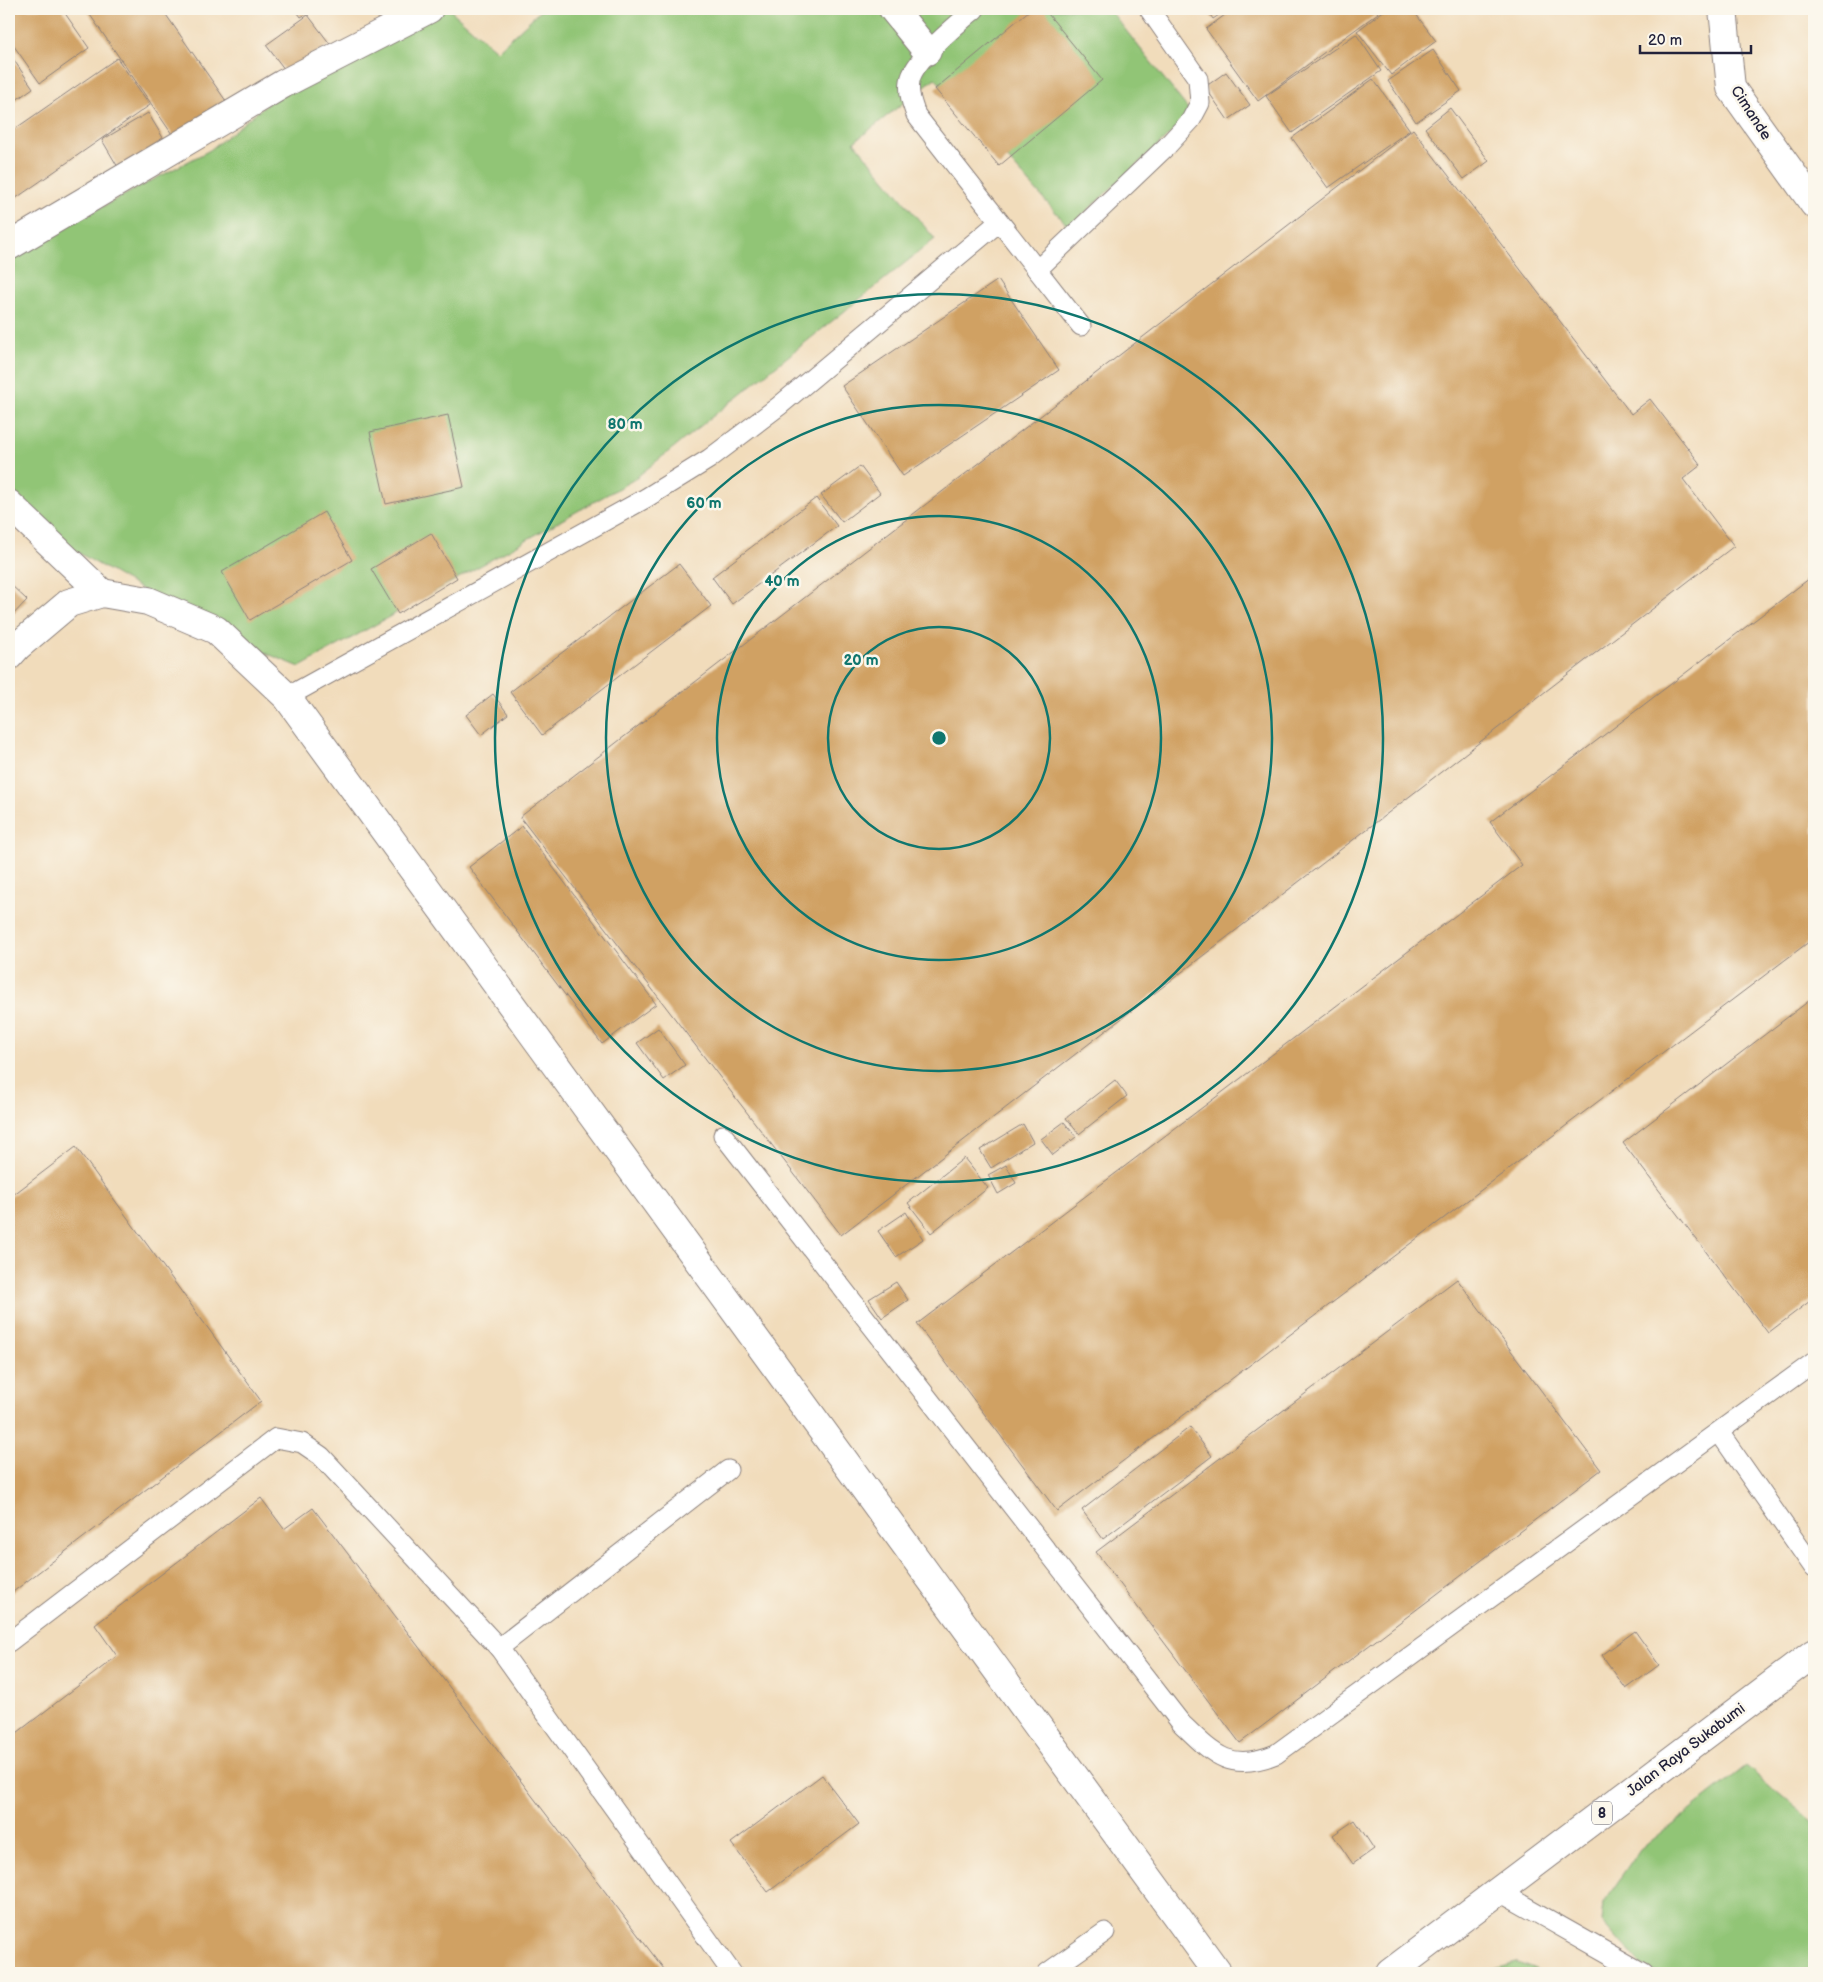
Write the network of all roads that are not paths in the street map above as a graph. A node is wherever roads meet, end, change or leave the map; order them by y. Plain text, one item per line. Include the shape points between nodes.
1 (429, 9) edge
2 (893, 9) edge
3 (976, 9) edge
4 (1149, 9) edge
5 (1723, 9) edge
6 (927, 51) junction
7 (1814, 204) edge
8 (999, 222) junction
9 (9, 246) edge
10 (1037, 270) junction
11 (1082, 326) dead end
12 (9, 504) edge
13 (102, 593) junction
14 (9, 656) edge
15 (287, 696) junction
16 (722, 1136) dead end
17 (1814, 1362) edge
18 (1719, 1432) junction
19 (728, 1470) dead end
20 (1814, 1568) edge
21 (9, 1642) edge
22 (499, 1648) junction
23 (1814, 1653) edge
24 (1498, 1891) junction
25 (1105, 1932) dead end
26 (732, 1973) edge
27 (1047, 1973) edge
28 (1218, 1973) edge
29 (1390, 1973) edge
30 (1643, 1973) edge

1 - 9 main road via 283,84
2 - 6 main road
3 - 6 lane
4 - 10 lane via 1198,79 1200,104 1191,120 1167,146
5 - 7 main road, Cimande via 1731,88
6 - 8 lane via 910,79 910,96 916,115
8 - 10 lane
8 - 15 lane via 779,406 709,459 646,498
10 - 11 lane
12 - 13 main road
13 - 14 main road via 69,603
13 - 15 main road via 148,601 216,630
15 - 28 main road
16 - 18 lane via 1181,1723 1222,1758 1243,1762 1276,1754
17 - 18 lane
18 - 20 lane
19 - 22 lane
21 - 22 lane via 276,1438 302,1444 321,1456
22 - 26 lane
23 - 24 main road, Jalan Raya Sukabumi / 8
24 - 29 main road, Jalan Raya Sukabumi / 8
24 - 30 lane
25 - 27 lane

